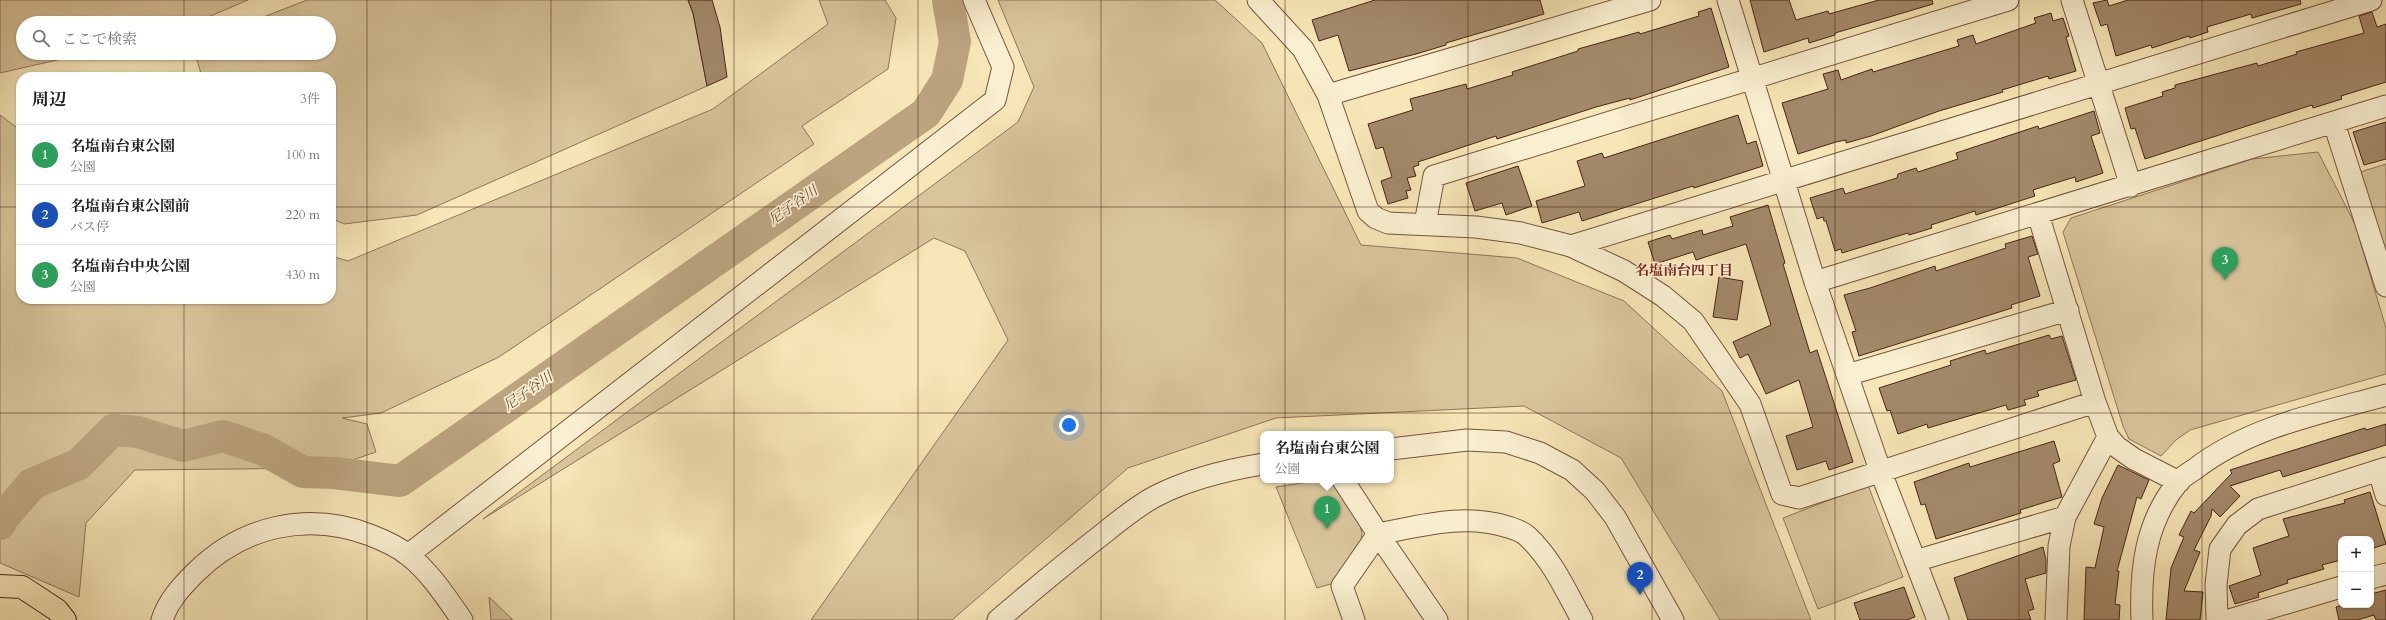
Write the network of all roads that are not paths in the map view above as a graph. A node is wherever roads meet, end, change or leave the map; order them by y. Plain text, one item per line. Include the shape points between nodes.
1 (974, 0) edge
2 (1259, 0) edge
3 (1650, 0) edge
4 (1728, 0) edge
5 (2008, 0) edge
6 (2072, 0) edge
7 (2370, 0) edge
8 (1752, 78) junction
9 (2099, 84) junction
10 (1328, 94) junction
11 (2386, 106) edge
12 (2334, 123) junction
13 (1783, 182) junction
14 (2131, 186) junction
15 (2038, 214) junction
16 (1425, 224) junction
17 (1571, 246) junction
18 (1815, 282) junction
19 (2386, 286) edge
20 (2068, 310) junction
21 (1847, 375) junction
22 (2386, 395) edge
23 (2095, 402) junction
24 (2108, 437) junction
25 (1394, 449) edge
26 (1260, 464) edge
27 (2382, 469) edge
28 (1880, 470) junction
29 (2179, 482) junction
30 (1345, 483) edge
31 (2386, 495) edge
32 (2065, 517) junction
33 (1378, 534) junction
34 (408, 554) junction
35 (1915, 562) junction
36 (2386, 574) edge
37 (2374, 577) edge
38 (0, 586) edge
39 (2338, 588) edge
40 (65, 620) edge
41 (162, 620) edge
42 (462, 620) edge
43 (998, 620) edge
44 (1354, 620) edge
45 (1437, 620) edge
46 (1582, 620) edge
47 (1673, 620) edge
48 (1938, 620) edge
49 (2056, 620) edge
50 (2142, 620) edge
51 (2217, 620) edge
52 (2229, 620) edge

1 - 34 street via 1003,67 995,100
2 - 10 street via 1303,49
3 - 10 street
4 - 8 street
5 - 8 street
6 - 9 street
7 - 9 street
8 - 13 street
8 - 16 street via 1434,176
9 - 13 street
9 - 14 street
10 - 16 street via 1368,211 1388,223
11 - 12 street
12 - 14 street
12 - 19 street
13 - 17 street
13 - 18 street
14 - 15 street
15 - 18 street
15 - 20 street
16 - 17 street via 1521,233
17 - 28 street via 1624,272 1663,296 1693,321 1750,404 1782,494 1799,498
18 - 21 street
20 - 21 street
20 - 23 street
21 - 28 street
22 - 29 street via 2255,434 2204,462
23 - 24 street
23 - 28 street
24 - 29 street via 2134,459
24 - 32 street
25 - 47 street via 1467,440 1506,442 1540,453 1572,470 1595,491 1615,517
26 - 43 street via 1226,470 1156,497 1124,517 1073,556
27 - 31 street
27 - 51 street via 2258,509 2237,525 2220,549 2216,585
28 - 35 street
29 - 50 street via 2164,505 2147,544 2142,572
30 - 33 street
32 - 35 street
32 - 49 street via 2059,546
33 - 44 street via 1342,586
33 - 45 street
33 - 46 street via 1463,519 1489,521 1512,528 1526,534 1545,555
34 - 41 street via 386,541 339,525 314,522 267,530 230,545 201,567 174,596
34 - 42 street via 434,581
35 - 48 street
36 - 37 street
38 - 40 highway via 22,587 57,610
39 - 52 street

